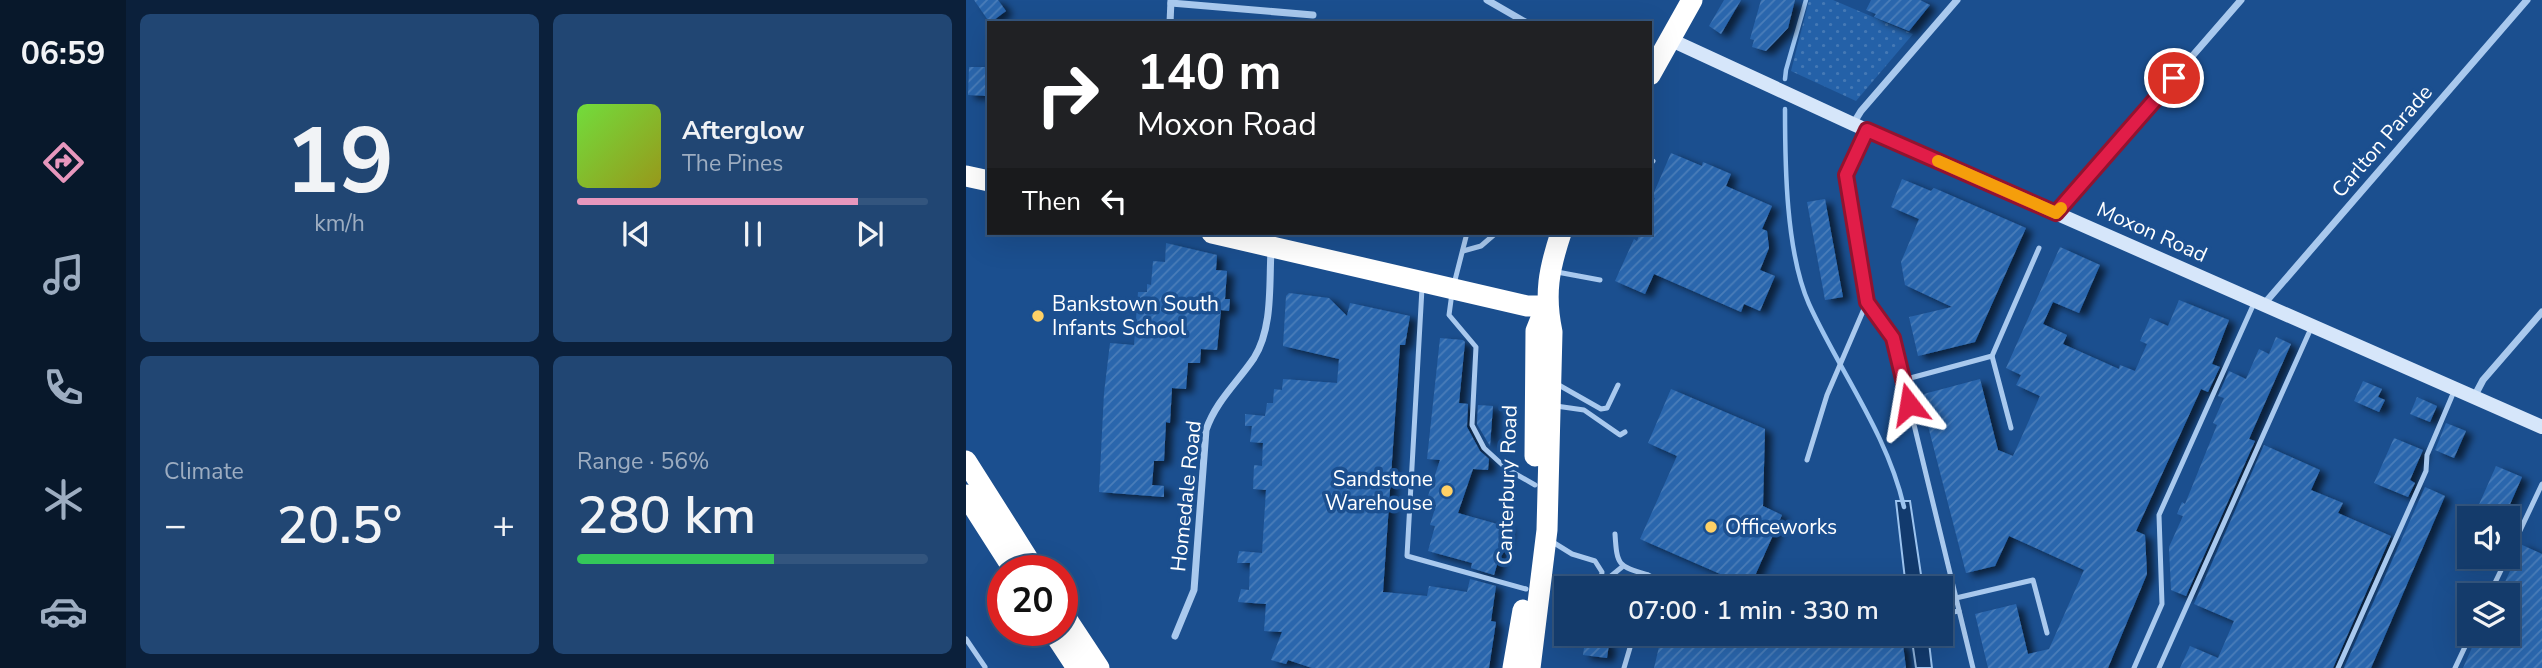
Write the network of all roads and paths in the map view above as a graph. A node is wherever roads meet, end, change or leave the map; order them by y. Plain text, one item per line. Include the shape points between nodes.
1 (1487, 0) edge
2 (1692, 0) edge
3 (1957, 0) edge
4 (2241, 0) edge
5 (2527, 0) edge
6 (1171, 1) edge
7 (1313, 15) dead end
8 (1170, 21) edge
9 (1524, 21) edge
10 (1670, 39) junction
11 (1652, 71) edge
12 (1860, 127) junction
13 (966, 176) edge
14 (987, 181) edge
15 (2056, 213) junction
16 (1220, 235) edge
17 (1466, 235) edge
18 (1494, 235) edge
19 (1561, 235) edge
20 (1271, 247) junction
21 (2039, 248) dead end
22 (1462, 251) junction
23 (1550, 270) junction
24 (1600, 280) dead end
25 (1422, 282) junction
26 (1453, 289) junction
27 (1867, 302) junction
28 (2259, 303) junction
29 (1546, 306) junction
30 (2542, 312) edge
31 (2312, 325) junction
32 (1992, 356) junction
33 (1903, 380) junction
34 (1551, 381) junction
35 (1618, 385) dead end
36 (2455, 389) junction
37 (2474, 397) junction
38 (1550, 406) junction
39 (2542, 427) edge
40 (2011, 428) dead end
41 (1625, 432) dead end
42 (1807, 460) dead end
43 (966, 461) edge
44 (2542, 484) edge
45 (1535, 485) junction
46 (966, 495) edge
47 (2520, 531) edge
48 (1615, 534) dead end
49 (1546, 537) junction
50 (1004, 555) edge
51 (1026, 555) edge
52 (1622, 567) junction
53 (1648, 575) edge
54 (1601, 576) edge
55 (1612, 576) edge
56 (1526, 589) junction
57 (1956, 598) junction
58 (1959, 611) junction
59 (1953, 612) edge
60 (2047, 634) dead end
61 (1078, 636) edge
62 (1175, 636) dead end
63 (966, 639) edge
64 (1060, 646) edge
65 (1063, 646) edge
66 (1631, 646) edge
67 (2465, 646) edge
68 (985, 667) edge
69 (1524, 667) edge
70 (1069, 668) edge
71 (1077, 668) edge
72 (1099, 668) edge
73 (1624, 668) edge
74 (1973, 668) edge
75 (2134, 668) edge
76 (2159, 668) edge
77 (2338, 668) edge
78 (2455, 668) edge

1 - 9 street
2 - 10 highway
3 - 12 street via 1861,111
4 - 15 street
5 - 28 street, Carlton Parade
6 - 7 street
6 - 8 street
10 - 11 highway
10 - 12 main road, Moxon Road
12 - 15 main road, Moxon Road
12 - 27 lane via 1846,175
13 - 14 highway
15 - 28 main road, Moxon Road
16 - 20 highway
17 - 22 lane
18 - 22 lane via 1481,246
19 - 23 highway, Canterbury Road
20 - 25 highway
20 - 62 street, Homedale Road via 1261,344 1220,400 1206,430 1194,590
21 - 32 lane
22 - 26 lane
23 - 24 lane
23 - 29 highway, Canterbury Road
25 - 26 highway
25 - 56 lane via 1407,556
26 - 29 highway
26 - 45 lane via 1449,315 1476,347 1472,425 1484,448
27 - 33 lane via 1893,338
27 - 42 lane via 1827,395
28 - 31 main road, Moxon Road
28 - 75 lane via 2160,515 2162,604
29 - 34 highway, Canterbury Road via 1552,332
29 - 45 highway, Canterbury Road via 1536,331
30 - 37 street via 2483,380
31 - 36 main road, Moxon Road
31 - 76 lane
32 - 33 lane
32 - 40 lane
33 - 57 lane
34 - 35 lane via 1601,409 1607,408
34 - 38 highway, Canterbury Road
36 - 37 main road, Moxon Road
36 - 77 lane via 2427,455 2426,471
37 - 39 main road, Moxon Road
38 - 41 lane via 1584,410 1620,435
38 - 49 highway, Canterbury Road
43 - 51 highway
44 - 47 lane
45 - 56 highway, Canterbury Road
46 - 50 highway
48 - 52 lane via 1616,556
49 - 54 lane via 1557,547 1595,561
49 - 69 highway, Canterbury Road
52 - 53 lane
52 - 55 lane
56 - 69 highway, Canterbury Road
57 - 58 lane
57 - 60 lane via 2033,580
58 - 59 lane
58 - 74 lane
61 - 72 highway
63 - 68 lane
64 - 70 highway
65 - 71 highway
66 - 73 lane
67 - 78 lane

